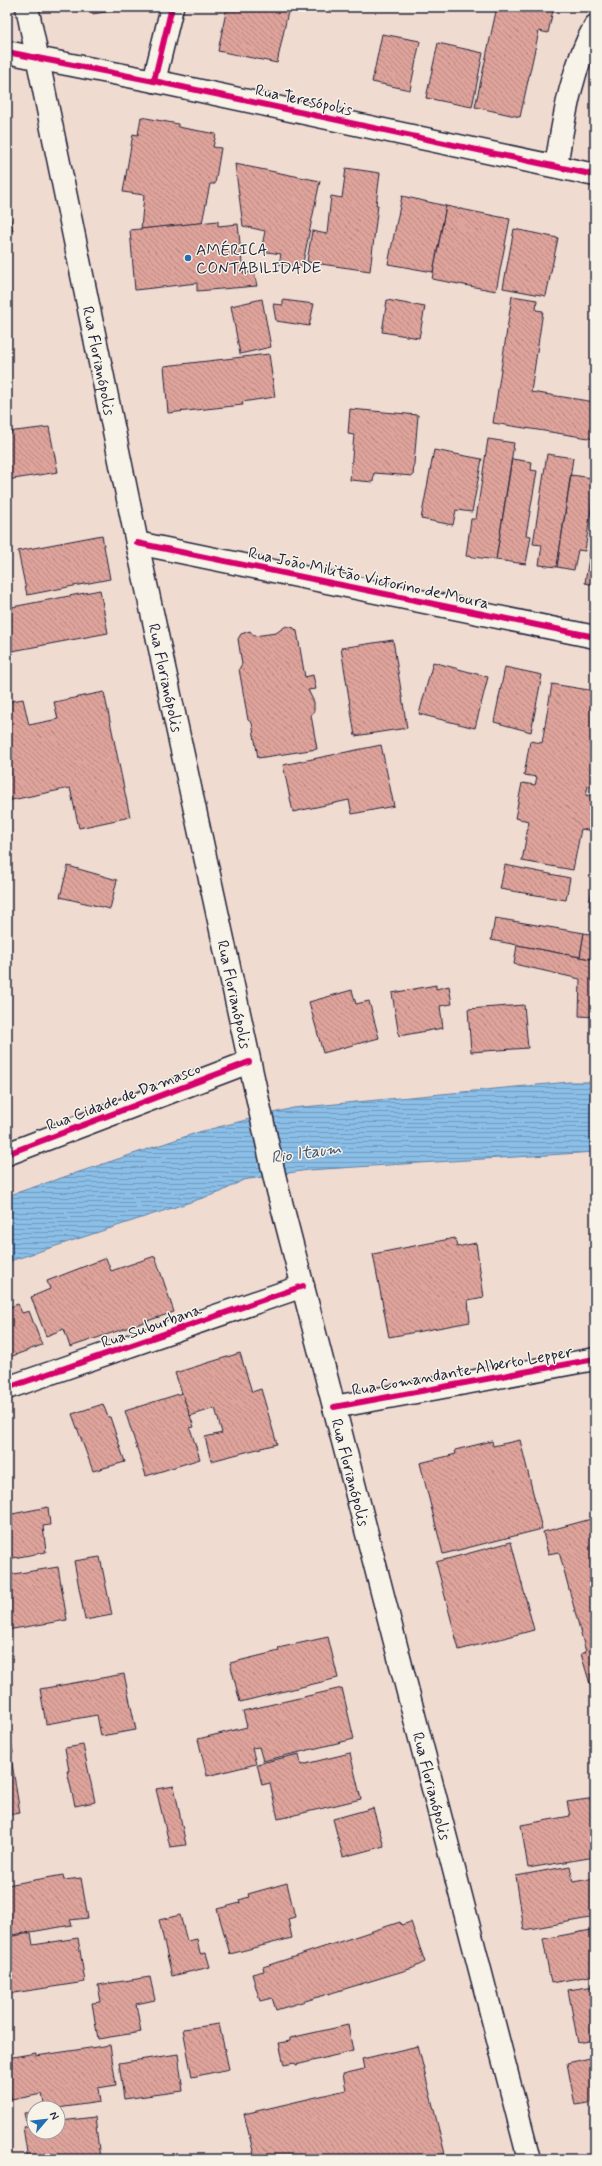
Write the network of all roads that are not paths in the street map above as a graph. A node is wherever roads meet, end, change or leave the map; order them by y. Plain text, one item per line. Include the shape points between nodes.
1 (27, 7) edge
2 (172, 7) edge
3 (595, 26) edge
4 (7, 52) edge
5 (36, 58) junction
6 (154, 81) junction
7 (556, 166) junction
8 (595, 175) edge
9 (137, 543) junction
10 (595, 637) edge
11 (249, 1062) junction
12 (7, 1154) edge
13 (303, 1286) junction
14 (595, 1359) edge
15 (7, 1388) edge
16 (334, 1407) junction
17 (529, 2159) edge

1 - 5 main road, Rua Florianópolis
2 - 6 main road
3 - 7 main road via 578,62
4 - 5 main road, Rua Teresópolis
5 - 6 main road, Rua Teresópolis
5 - 9 main road, Rua Florianópolis
6 - 7 main road, Rua Teresópolis
7 - 8 main road, Rua Teresópolis
9 - 10 main road, Rua João Militão Victorino de Moura
9 - 11 main road, Rua Florianópolis
11 - 12 main road, Rua Cidade de Damasco
11 - 13 main road, Rua Florianópolis via 275,1179
13 - 15 main road, Rua Suburbana
13 - 16 main road, Rua Florianópolis
14 - 16 main road, Rua Comandante Alberto Lepper
16 - 17 main road, Rua Florianópolis

